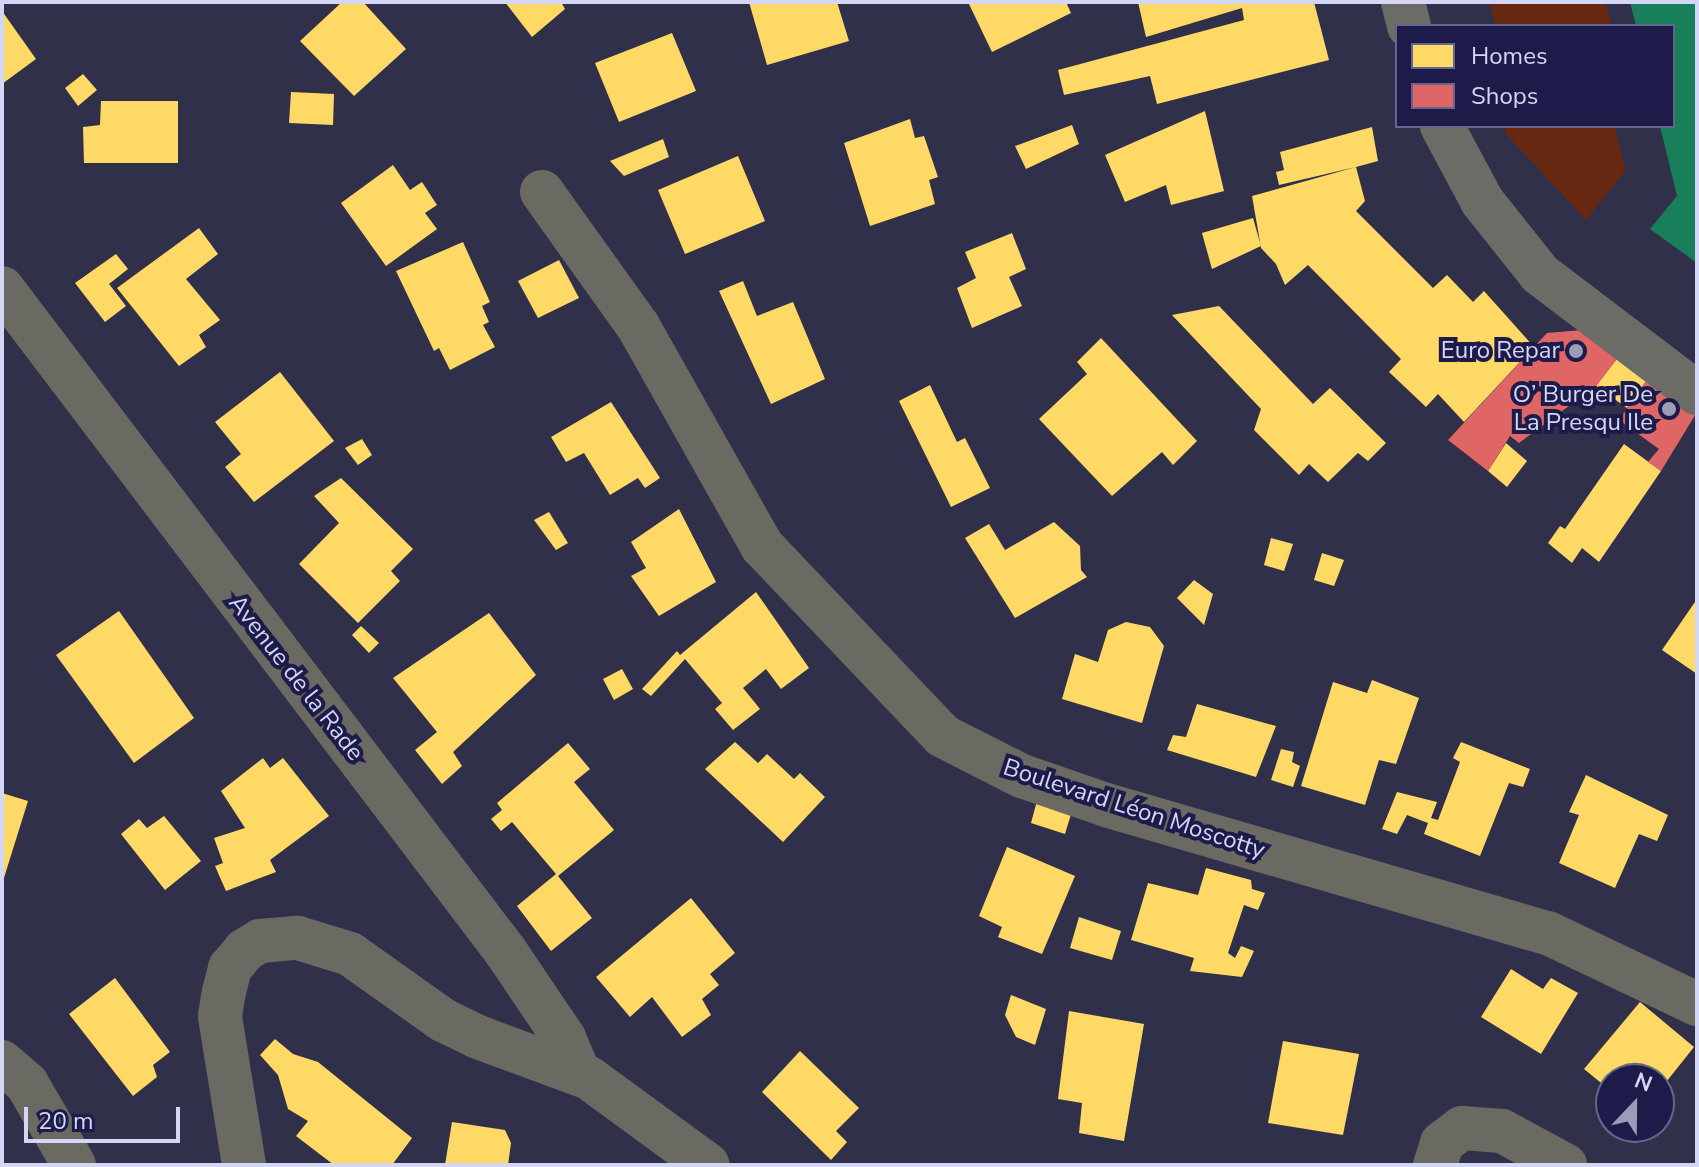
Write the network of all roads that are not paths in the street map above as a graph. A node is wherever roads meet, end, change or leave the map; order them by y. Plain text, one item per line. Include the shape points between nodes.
1 (1403, 2) edge
2 (1408, 24) edge
3 (1443, 128) edge
4 (542, 192) dead end
5 (2, 288) edge
6 (1697, 393) edge
7 (1697, 1004) edge
8 (2, 1062) edge
9 (579, 1074) junction
10 (74, 1165) edge
11 (244, 1165) edge
12 (708, 1165) edge
13 (1435, 1165) edge
14 (1565, 1165) edge

1 - 2 main road
3 - 6 main road via 1482,201 1540,274
4 - 7 street, Boulevard Léon Moscotty via 638,326 762,546 943,736 1022,776 1106,805 1548,933
5 - 9 street, Avenue de la Rade via 506,952 564,1038
8 - 10 street via 27,1084
9 - 11 street via 443,1020 350,954 323,942 260,941 230,968 220,1016
9 - 12 street
13 - 14 street via 1442,1143 1462,1128 1502,1131

